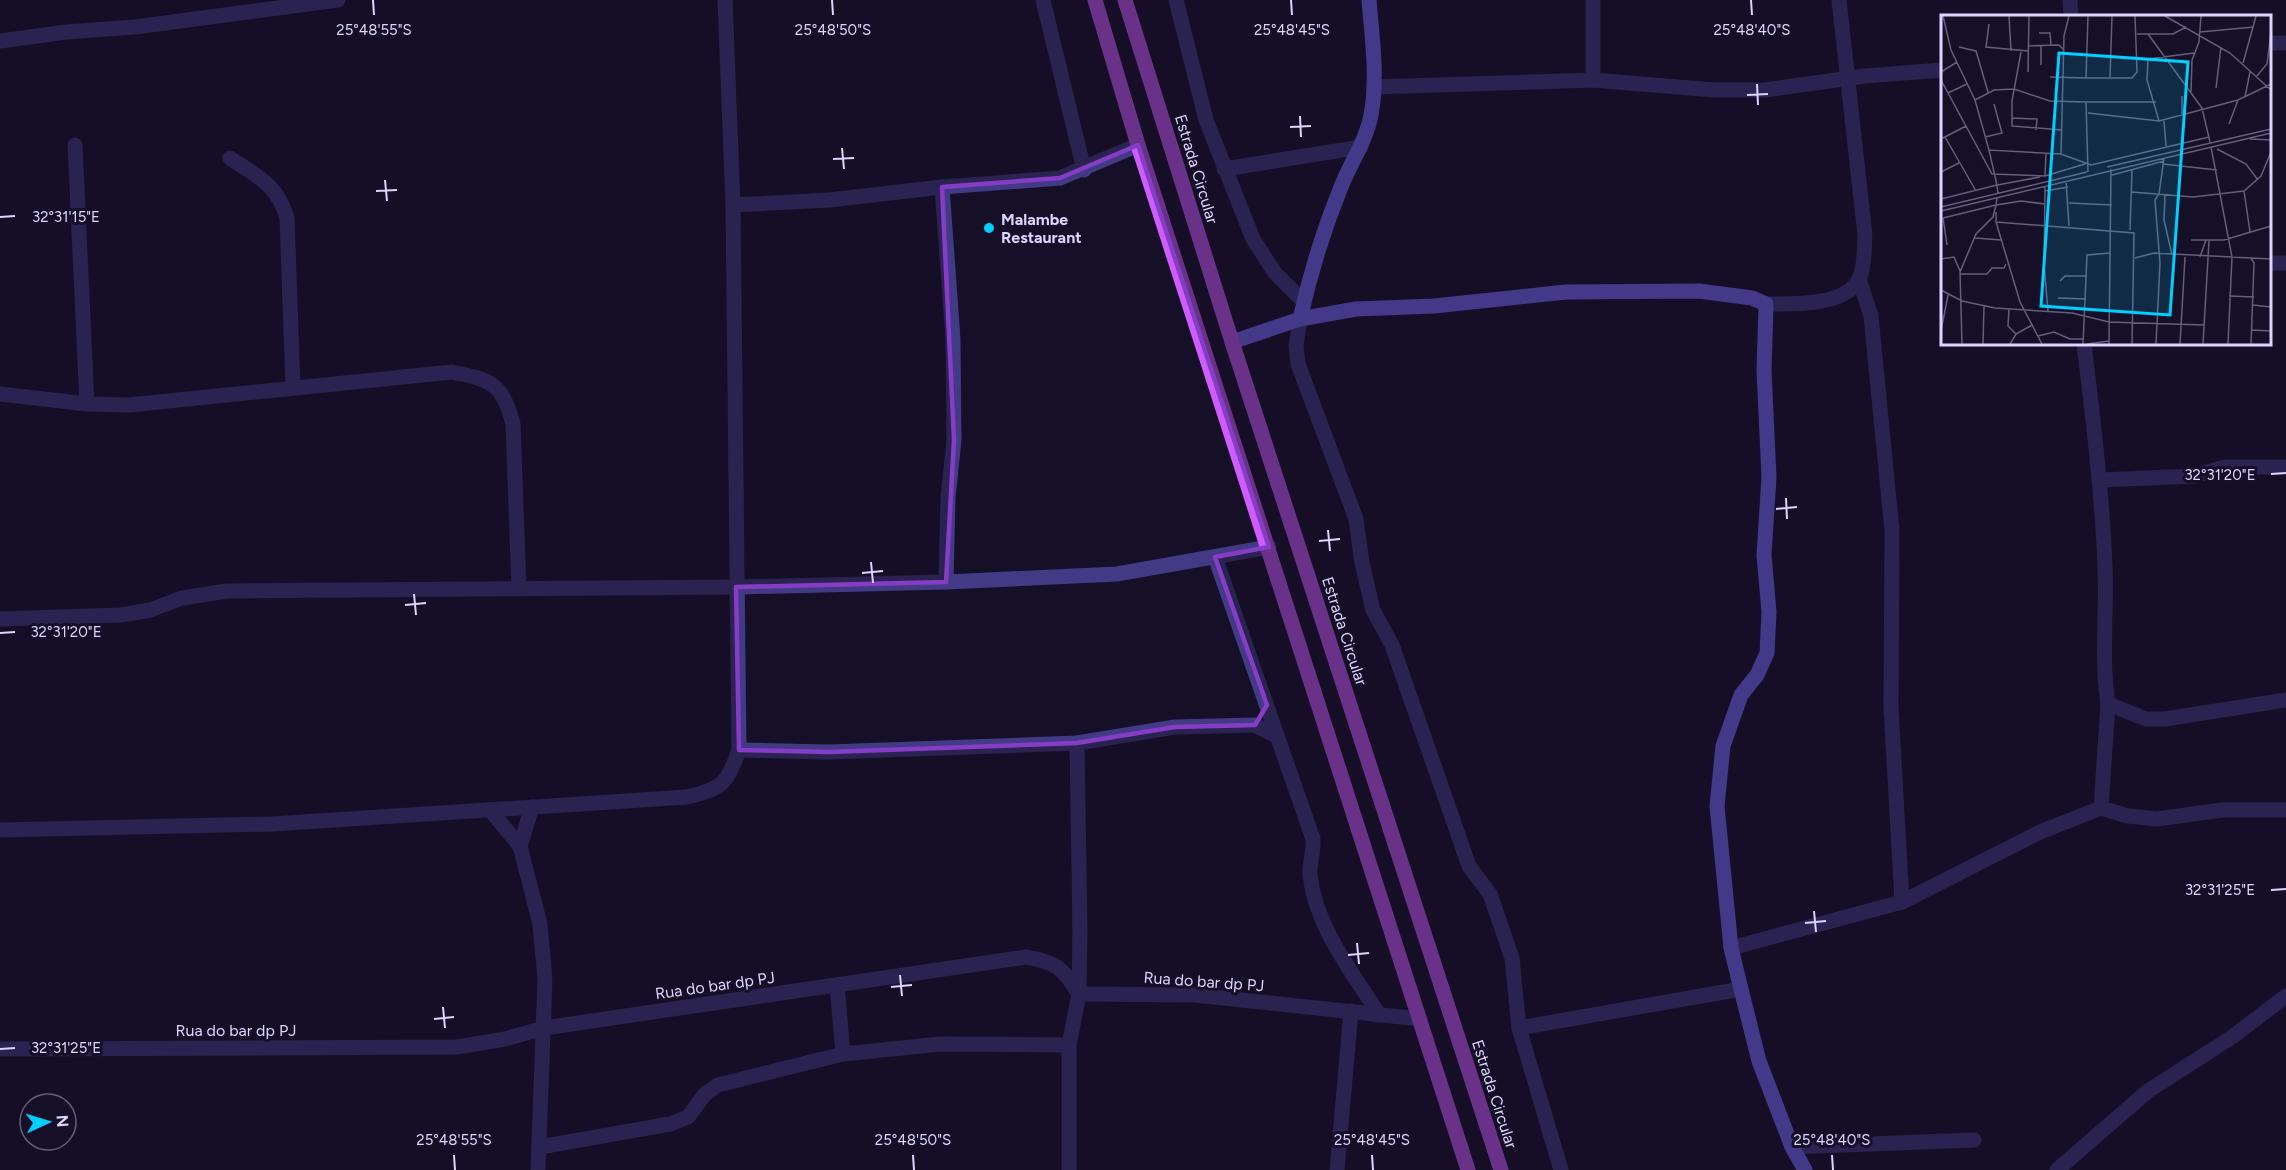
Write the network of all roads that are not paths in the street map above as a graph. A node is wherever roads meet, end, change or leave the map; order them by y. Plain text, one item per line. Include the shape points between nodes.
1 (338, 0) edge
2 (725, 0) edge
3 (1043, 0) edge
4 (1095, 0) edge
5 (1125, 0) edge
6 (1176, 0) edge
7 (1369, 0) edge
8 (1593, 0) edge
9 (1839, 0) edge
10 (2070, 0) edge
11 (2071, 15) edge
12 (0, 41) edge
13 (1941, 70) edge
14 (1846, 79) junction
15 (1593, 80) junction
16 (1374, 87) junction
17 (75, 145) dead end
18 (1138, 145) junction
19 (1361, 147) junction
20 (230, 158) dead end
21 (1224, 169) junction
22 (1084, 170) junction
23 (942, 187) junction
24 (733, 205) junction
25 (1859, 279) junction
26 (1304, 302) junction
27 (1766, 304) junction
28 (1300, 318) junction
29 (1232, 342) junction
30 (2084, 345) edge
31 (293, 387) junction
32 (0, 394) edge
33 (87, 404) junction
34 (2286, 467) edge
35 (2101, 480) junction
36 (1269, 547) junction
37 (1215, 557) junction
38 (946, 582) junction
39 (736, 587) junction
40 (519, 589) junction
41 (0, 619) edge
42 (2286, 700) edge
43 (2108, 704) junction
44 (1267, 705) junction
45 (1256, 724) junction
46 (1276, 736) junction
47 (1077, 743) junction
48 (739, 750) junction
49 (532, 807) junction
50 (2101, 808) junction
51 (490, 810) junction
52 (2286, 810) edge
53 (0, 830) edge
54 (520, 846) junction
55 (1902, 902) junction
56 (1731, 948) junction
57 (837, 985) junction
58 (1741, 989) junction
59 (1079, 994) junction
60 (2286, 996) edge
61 (1351, 1011) junction
62 (1379, 1015) junction
63 (1420, 1019) junction
64 (544, 1028) junction
65 (1519, 1028) junction
66 (1069, 1045) junction
67 (0, 1049) edge
68 (843, 1054) junction
69 (1974, 1140) dead end
70 (540, 1147) junction
71 (1792, 1147) junction
72 (538, 1170) edge
73 (1069, 1170) edge
74 (1337, 1170) edge
75 (1468, 1170) edge
76 (1501, 1170) edge
77 (1561, 1170) edge
78 (1805, 1170) edge
79 (2057, 1170) edge

1 - 12 street
2 - 24 street
3 - 22 street
4 - 18 main road
5 - 29 main road, Estrada Circular
6 - 21 street via 1206,120
7 - 16 street
8 - 15 street
9 - 14 street
10 - 11 street
13 - 14 street
14 - 15 street via 1765,90
14 - 25 street via 1865,235
15 - 16 street
16 - 19 street via 1371,116
17 - 33 street
18 - 22 street
18 - 36 main road
19 - 21 street
19 - 26 street via 1326,225
20 - 31 street via 282,199 287,218
21 - 26 street via 1253,239 1275,273
22 - 23 street via 1060,178
23 - 24 street via 829,200
23 - 38 street via 953,339 954,440
24 - 39 street
25 - 27 street via 1839,296 1809,304
25 - 55 street via 1871,316 1892,531 1890,707
26 - 28 street
27 - 28 street via 1752,298 1699,291 1566,292 1434,306 1356,309
27 - 56 street via 1767,653 1757,675 1741,695 1723,746 1716,806
28 - 29 street
28 - 65 street via 1298,364 1356,519 1373,610 1392,645 1469,866 1490,894 1512,958
29 - 76 main road, Estrada Circular
30 - 35 street
31 - 33 street via 129,405
31 - 40 street via 452,372 484,378 497,386 506,398 513,424
32 - 33 street
34 - 35 street via 2225,467 2194,476
35 - 43 street
36 - 37 street
36 - 63 main road
37 - 38 street via 1117,574
37 - 44 street
38 - 39 street
39 - 40 street
39 - 48 street
40 - 41 street via 227,591 182,598 121,615
42 - 43 street via 2165,719 2146,719
43 - 50 street
44 - 45 street
44 - 46 street
45 - 46 street
45 - 47 street via 1175,728
46 - 62 street via 1313,839 1309,871 1323,925
47 - 48 street via 829,752
47 - 59 street
48 - 49 street via 731,771 716,790 687,797
49 - 51 street
49 - 54 street
50 - 52 street via 2157,819 2222,810
50 - 55 street via 2040,832
51 - 53 street via 272,824
51 - 54 street
54 - 64 street via 540,924
55 - 56 street
56 - 58 street
57 - 59 street, Rua do bar dp PJ via 1026,957 1046,960 1065,970
57 - 64 street, Rua do bar dp PJ
57 - 68 street
58 - 65 street
58 - 71 street via 1759,1061
59 - 61 street, Rua do bar dp PJ via 1195,995
59 - 66 street
60 - 79 street via 2232,1037 2148,1091
61 - 62 street, Rua do bar dp PJ
61 - 74 street
62 - 63 street, Rua do bar dp PJ
63 - 75 main road
64 - 67 street, Rua do bar dp PJ via 457,1047
64 - 70 street via 538,1106
65 - 77 street
66 - 68 street via 941,1044
66 - 73 street
68 - 70 street via 718,1085 705,1094 688,1117 670,1124
69 - 71 street
70 - 72 street
71 - 78 street

